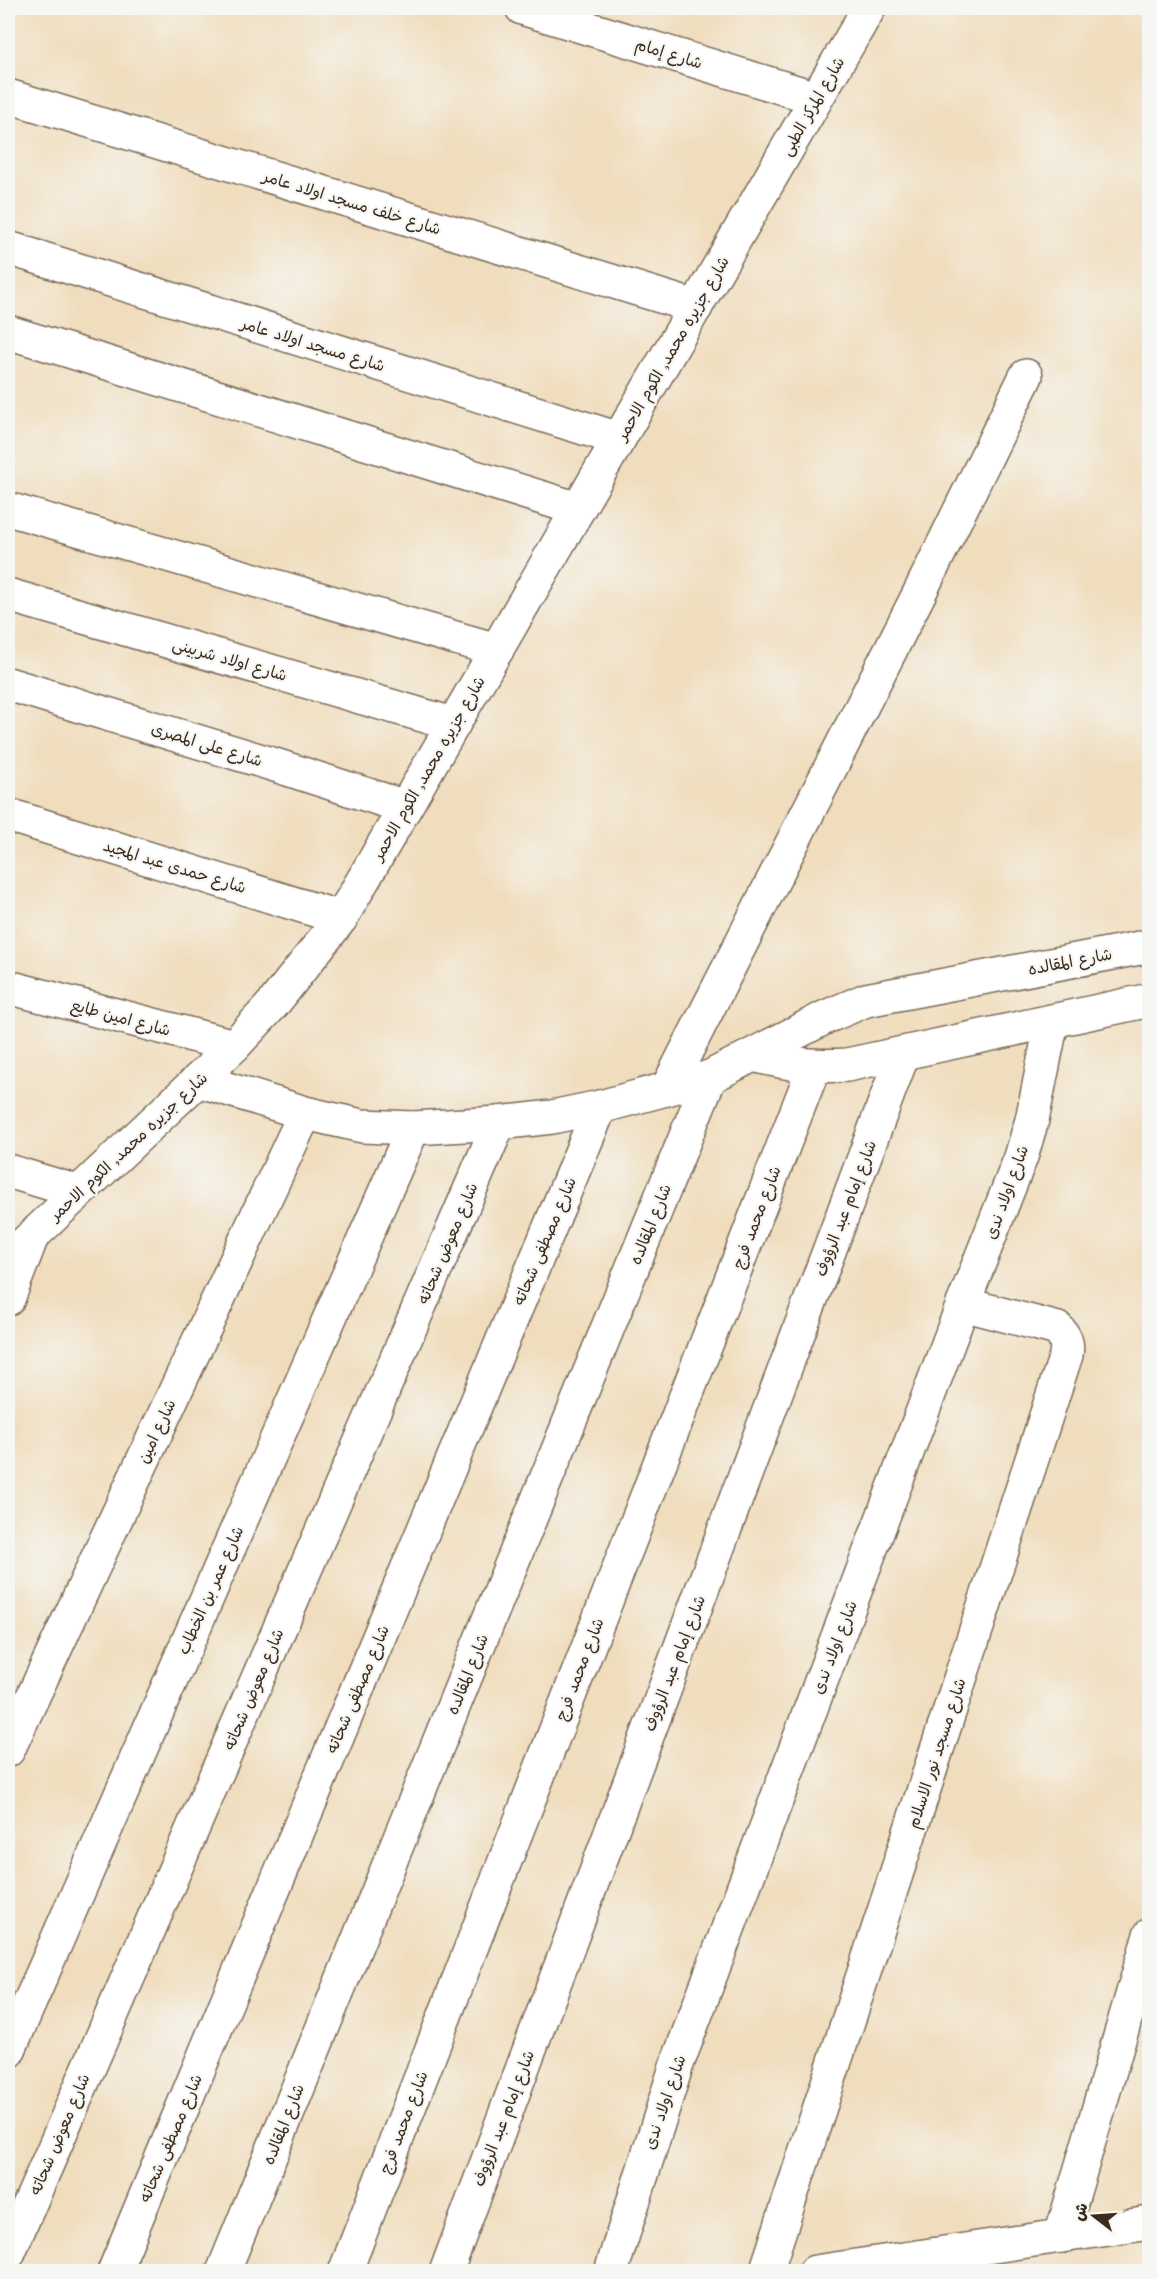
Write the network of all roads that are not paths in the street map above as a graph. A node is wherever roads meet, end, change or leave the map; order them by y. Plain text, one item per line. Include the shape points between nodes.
1 (522, 8) edge
2 (869, 8) edge
3 (8, 96) edge
4 (816, 98) junction
5 (754, 205) joint
6 (8, 248) edge
7 (696, 307) junction
8 (8, 332) edge
9 (1026, 376) dead end
10 (619, 439) junction
11 (8, 508) edge
12 (578, 509) junction
13 (8, 594) edge
14 (497, 650) junction
15 (8, 684) edge
16 (453, 724) junction
17 (405, 807) junction
18 (8, 815) edge
19 (341, 918) junction
20 (1149, 946) edge
21 (8, 987) edge
22 (1149, 1000) edge
23 (1052, 1021) junction
24 (234, 1046) junction
25 (903, 1054) junction
26 (753, 1055) junction
27 (814, 1067) junction
28 (710, 1077) junction
29 (198, 1080) junction
30 (667, 1089) junction
31 (600, 1107) junction
32 (305, 1113) junction
33 (499, 1123) junction
34 (413, 1128) junction
35 (9, 1173) edge
36 (78, 1192) junction
37 (19, 1249) edge
38 (8, 1299) edge
39 (963, 1304) junction
40 (8, 1750) edge
41 (1149, 1935) edge
42 (8, 2052) edge
43 (1149, 2223) edge
44 (1061, 2236) junction
45 (8, 2254) edge
46 (834, 2270) edge
47 (114, 2271) edge
48 (223, 2271) edge
49 (345, 2271) edge
50 (446, 2271) edge
51 (611, 2271) edge
52 (766, 2271) edge

1 - 4 street, شارع إمام
2 - 4 street, شارع المركز الطبى
3 - 7 street, شارع خلف مسجد اولاد عامر
4 - 5 street, شارع المركز الطبى
5 - 7 street, شارع جزيره محمد, الكوم الاحمر
6 - 10 street, شارع مسجد اولاد عامر
7 - 10 street, شارع جزيره محمد, الكوم الاحمر
8 - 12 street
9 - 30 street
10 - 12 street, شارع جزيره محمد, الكوم الاحمر
11 - 14 street
12 - 14 street, شارع جزيره محمد, الكوم الاحمر
13 - 16 street, شارع اولاد شربينى
14 - 16 street, شارع جزيره محمد, الكوم الاحمر
15 - 17 street, شارع على المصرى
16 - 17 street, شارع جزيره محمد, الكوم الاحمر
17 - 19 street, شارع جزيره محمد, الكوم الاحمر
18 - 19 street, شارع حمدى عبد المجيد
19 - 24 street, شارع جزيره محمد, الكوم الاحمر
20 - 26 street, شارع المقالده via 866,1000
21 - 24 street, شارع امين طايع
22 - 23 street
23 - 25 street
23 - 39 street, شارع اولاد ندى via 1021,1157
24 - 29 street, شارع جزيره محمد, الكوم الاحمر
25 - 27 street
25 - 50 street, شارع إمام عبد الرؤوف
26 - 27 street
26 - 28 street, شارع المقالده
27 - 49 street, شارع محمد فرج
28 - 30 street, شارع المقالده
28 - 48 street, شارع المقالده
29 - 32 street, شارع المقالده
29 - 36 street, شارع جزيره محمد, الكوم الاحمر
30 - 31 street, شارع المقالده
31 - 33 street, شارع المقالده
31 - 47 street, شارع مصطفى شحاته
32 - 34 street, شارع المقالده via 362,1126
32 - 40 street, شارع امين
33 - 34 street, شارع المقالده
33 - 45 street, شارع معوض شحاته
34 - 42 street, شارع عمر بن الخطاب
35 - 36 street
36 - 37 street, شارع جزيره محمد, الكوم الاحمر
37 - 38 street
39 - 51 street, شارع اولاد ندى via 676,2067
39 - 52 street, شارع مسجد نور الاسلام via 1058,1329 1064,1336 1066,1355
41 - 44 street
43 - 44 street
44 - 46 street

